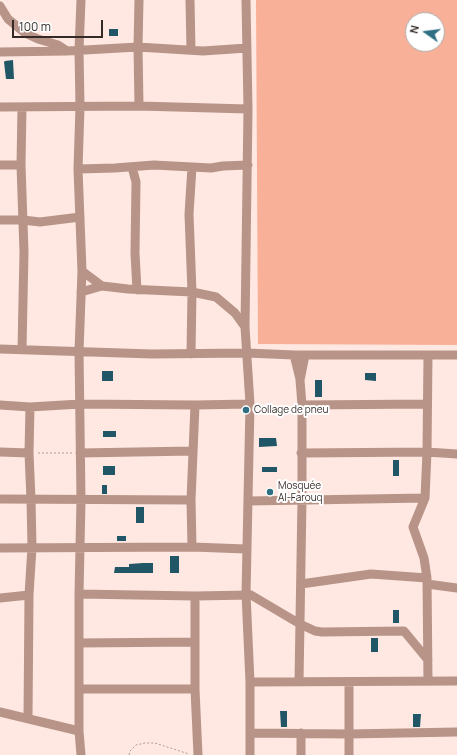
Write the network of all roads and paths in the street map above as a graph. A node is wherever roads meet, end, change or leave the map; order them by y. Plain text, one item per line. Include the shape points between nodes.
1 (81, 0) edge
2 (139, 0) edge
3 (190, 0) edge
4 (246, 0) edge
5 (0, 6) edge
6 (138, 47) junction
7 (247, 48) junction
8 (79, 50) junction
9 (191, 50) junction
10 (67, 51) junction
11 (0, 52) edge
12 (139, 106) junction
13 (0, 107) edge
14 (22, 107) junction
15 (80, 107) junction
16 (248, 108) junction
17 (21, 165) junction
18 (248, 165) junction
19 (0, 166) edge
20 (132, 167) junction
21 (192, 167) junction
22 (78, 169) junction
23 (80, 217) junction
24 (0, 220) edge
25 (23, 220) junction
26 (82, 271) junction
27 (102, 286) junction
28 (137, 290) junction
29 (81, 292) junction
30 (192, 292) junction
31 (245, 327) junction
32 (0, 349) edge
33 (22, 349) junction
34 (79, 351) junction
35 (247, 353) junction
36 (191, 354) junction
37 (294, 355) junction
38 (305, 355) junction
39 (428, 355) junction
40 (457, 355) edge
41 (300, 380) junction
42 (80, 404) junction
43 (250, 404) junction
44 (427, 404) junction
45 (0, 405) edge
46 (195, 405) junction
47 (302, 405) junction
48 (30, 407) junction
49 (193, 451) junction
50 (0, 452) edge
51 (427, 452) junction
52 (29, 453) junction
53 (80, 453) junction
54 (301, 453) junction
55 (457, 454) edge
56 (425, 498) junction
57 (0, 499) edge
58 (31, 499) junction
59 (81, 500) junction
60 (191, 500) junction
61 (302, 500) junction
62 (248, 501) junction
63 (32, 547) junction
64 (192, 547) junction
65 (0, 548) edge
66 (79, 548) junction
67 (246, 549) junction
68 (427, 581) junction
69 (301, 584) junction
70 (457, 588) edge
71 (79, 594) junction
72 (246, 594) junction
73 (29, 595) junction
74 (195, 596) junction
75 (0, 598) edge
76 (300, 624) junction
77 (194, 642) junction
78 (79, 643) junction
79 (428, 660) junction
80 (428, 681) junction
81 (457, 681) edge
82 (250, 682) junction
83 (299, 682) junction
84 (349, 682) junction
85 (80, 689) junction
86 (195, 689) junction
87 (0, 712) edge
88 (28, 718) junction
89 (79, 731) junction
90 (457, 732) edge
91 (250, 733) junction
92 (301, 733) junction
93 (349, 734) junction
94 (81, 755) edge
95 (129, 755) edge
96 (194, 755) edge
97 (198, 755) edge
98 (250, 755) edge
99 (301, 755) edge
100 (349, 755) edge

1 - 8 street
2 - 6 street
3 - 9 street
4 - 7 street
5 - 10 street via 8,19 25,33
6 - 8 street
6 - 9 street
6 - 12 street
7 - 9 street
7 - 16 street
8 - 10 street
8 - 15 street
10 - 11 street
12 - 15 street
12 - 16 street
13 - 14 street
14 - 15 street
14 - 17 street
15 - 22 street
16 - 18 street
17 - 19 street
17 - 25 street
18 - 21 street
18 - 31 street
20 - 21 street
20 - 22 street
20 - 28 street via 136,182
21 - 30 street via 189,214
22 - 23 street
23 - 25 street via 40,222
23 - 26 street
24 - 25 street
25 - 33 street
26 - 27 street
26 - 29 street
27 - 28 street
27 - 29 street
28 - 30 street
29 - 34 street
30 - 31 street via 218,298 235,313
30 - 36 street
31 - 35 street
32 - 33 street
33 - 34 street
34 - 36 street
34 - 42 street
35 - 36 street
35 - 37 street
35 - 43 street
37 - 38 street
37 - 41 street
38 - 39 street
38 - 41 street
39 - 40 street
39 - 44 street
41 - 47 street
42 - 46 street
42 - 48 street
42 - 53 street
43 - 46 street
43 - 62 street
44 - 47 street
44 - 51 street
45 - 48 street
46 - 49 street
47 - 54 street
48 - 52 street
49 - 53 street
49 - 60 street
50 - 52 street
51 - 54 street
51 - 55 street
51 - 56 street
52 - 53 path
52 - 58 street
53 - 59 street
54 - 61 street
56 - 61 street
56 - 68 street via 413,527 424,558
57 - 58 street
58 - 59 street
58 - 63 street
59 - 60 street
59 - 66 street
60 - 64 street
61 - 62 street
61 - 69 street
62 - 67 street
63 - 65 street
63 - 66 street
63 - 73 street
64 - 66 street
64 - 67 street
66 - 71 street
67 - 72 street
68 - 69 street via 371,574
68 - 70 street
68 - 79 street
69 - 76 street
71 - 74 street
71 - 78 street
72 - 74 street
72 - 76 street via 256,597
72 - 82 street
73 - 75 street
73 - 88 street
74 - 77 street
76 - 79 street via 322,632 404,631
76 - 83 street
77 - 78 street
77 - 86 street
78 - 85 street
79 - 80 street
80 - 81 street
80 - 84 street
82 - 83 street
82 - 91 street
83 - 84 street
84 - 93 street
85 - 86 street
85 - 89 street
86 - 97 street
87 - 88 street
88 - 89 street
89 - 94 street
90 - 93 street
91 - 92 street
91 - 98 street
92 - 93 street
92 - 99 street
93 - 100 street
95 - 96 path via 136,745 156,743

